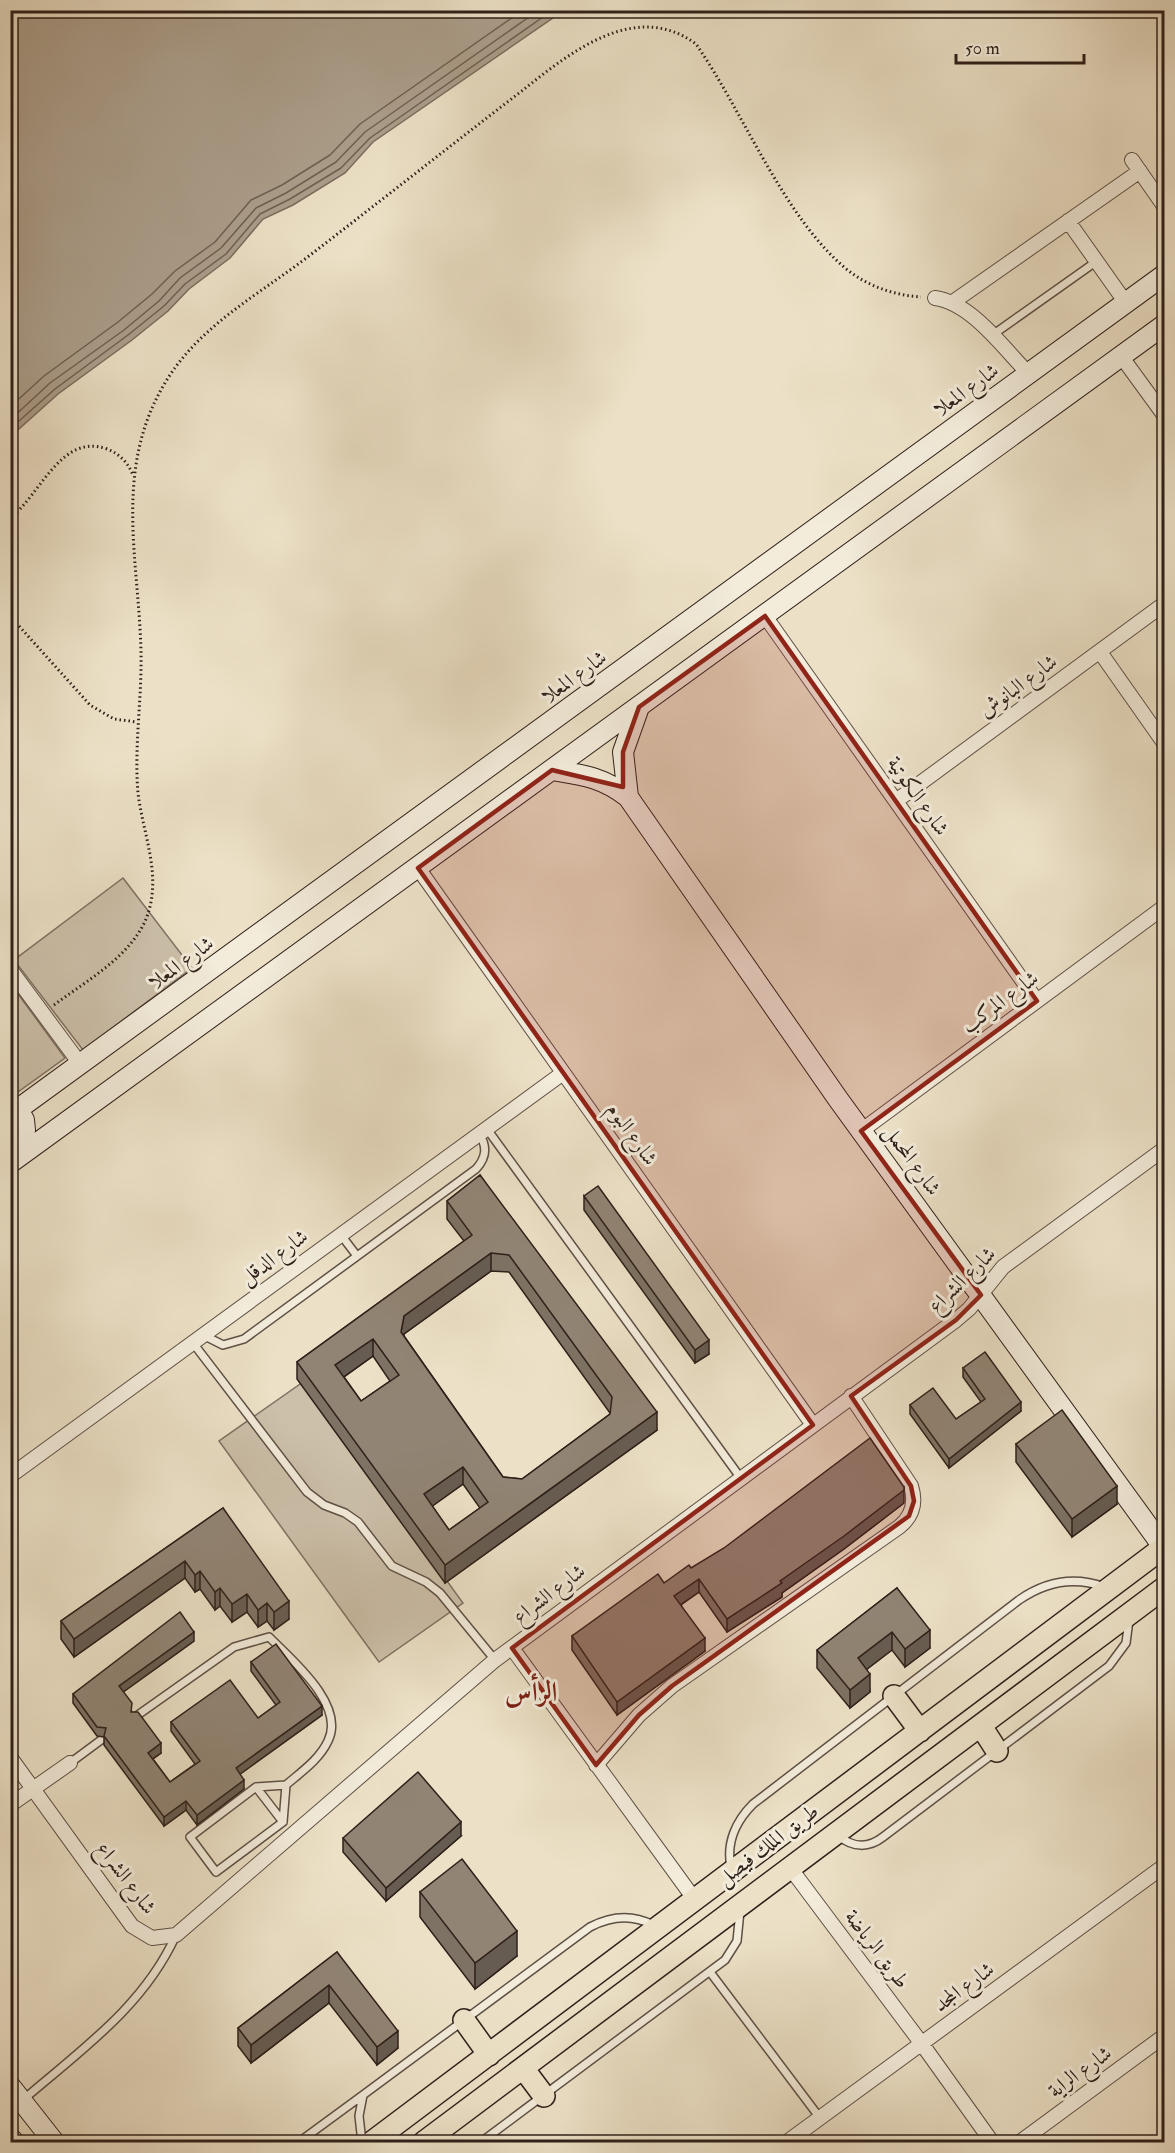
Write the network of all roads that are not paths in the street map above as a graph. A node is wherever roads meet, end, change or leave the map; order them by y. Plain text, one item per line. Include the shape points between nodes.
1 (1164, 206) edge
2 (1068, 221) junction
3 (1097, 261) junction
4 (1164, 275) edge
5 (935, 298) road end
6 (953, 302) junction
7 (1126, 303) junction
8 (1164, 326) edge
9 (991, 336) junction
10 (1121, 356) junction
11 (1029, 374) junction
12 (1164, 415) edge
13 (1164, 604) edge
14 (765, 616) junction
15 (1100, 652) junction
16 (639, 707) junction
17 (1164, 743) edge
18 (552, 770) junction
19 (628, 797) junction
20 (896, 801) junction
21 (418, 868) junction
22 (1164, 907) edge
23 (10, 969) edge
24 (1037, 1001) junction
25 (81, 1065) junction
26 (563, 1073) junction
27 (14, 1112) edge
28 (861, 1131) junction
29 (483, 1132) junction
30 (10, 1144) edge
31 (1164, 1149) edge
32 (10, 1163) edge
33 (341, 1235) junction
34 (357, 1256) junction
35 (981, 1295) junction
36 (198, 1339) junction
37 (851, 1396) junction
38 (813, 1425) junction
39 (10, 1476) edge
40 (740, 1477) junction
41 (1164, 1547) edge
42 (1109, 1588) junction
43 (1164, 1588) edge
44 (1128, 1615) junction
45 (512, 1648) junction
46 (495, 1660) junction
47 (894, 1696) junction
48 (135, 1716) edge
49 (981, 1726) junction
50 (920, 1731) junction
51 (101, 1740) dead end
52 (997, 1751) junction
53 (10, 1757) edge
54 (70, 1763) joint
55 (596, 1765) junction
56 (285, 1785) junction
57 (256, 1787) junction
58 (34, 1788) junction
59 (10, 1805) edge
60 (283, 1822) junction
61 (837, 1834) junction
62 (1164, 1866) edge
63 (790, 1869) junction
64 (732, 1872) junction
65 (695, 1900) junction
66 (740, 1907) junction
67 (658, 1928) junction
68 (176, 1935) junction
69 (710, 1972) junction
70 (464, 2020) junction
71 (1164, 2036) edge
72 (922, 2044) junction
73 (489, 2055) junction
74 (523, 2068) junction
75 (16, 2093) edge
76 (363, 2095) junction
77 (544, 2096) junction
78 (820, 2118) junction
79 (10, 2138) edge
80 (303, 2139) dead end
81 (14, 2142) edge
82 (54, 2142) edge
83 (362, 2142) edge
84 (372, 2142) edge
85 (424, 2142) edge
86 (481, 2142) edge
87 (787, 2142) edge
88 (992, 2142) edge
89 (1020, 2142) edge

1 - 2 street via 1136,166
2 - 3 street
2 - 6 street
3 - 7 street
3 - 9 lane
4 - 7 street, شارع المعلا
5 - 6 street
6 - 9 street via 971,314
7 - 11 street, شارع المعلا
8 - 10 street
9 - 11 street
10 - 12 street
10 - 14 street
11 - 25 street, شارع المعلا
13 - 15 street, شارع البانوش
14 - 16 street
14 - 20 street, شارع الكوتية
15 - 17 street
15 - 20 street, شارع البانوش
16 - 18 street
16 - 19 street, شارع المحمل via 623,752
18 - 19 street, شارع المحمل via 590,776 609,783
18 - 21 street
19 - 28 street, شارع المحمل
20 - 24 street, شارع الكوتية
21 - 26 street, شارع البوم
21 - 32 street
22 - 24 street, شارع المركب
23 - 25 street
24 - 28 street, شارع المركب
25 - 27 street, شارع المعلا
26 - 29 street, شارع الدقل
26 - 38 street, شارع البوم
27 - 30 street via 24,1120 25,1130
28 - 35 street, شارع المحمل
29 - 33 street, شارع الدقل
29 - 34 lane via 484,1158 476,1169
29 - 40 lane
31 - 35 street, شارع الشراع via 1003,1267
33 - 34 lane
33 - 36 street, شارع الدقل
34 - 36 lane via 238,1343
35 - 37 street, شارع الشراع via 956,1320
35 - 41 street, شارع المحمل
36 - 39 street, شارع الدقل
36 - 46 lane via 307,1492 358,1522 393,1566 440,1593
37 - 38 street, شارع الشراع
37 - 55 street via 911,1486 914,1501 909,1516 672,1686 639,1715
38 - 40 street, شارع الشراع
40 - 45 street, شارع الشراع
41 - 42 main road, طريق الملك فيصل
42 - 47 lane via 1070,1581 1030,1592
42 - 50 main road, طريق الملك فيصل
43 - 44 main road, طريق الملك فيصل
44 - 49 main road, طريق الملك فيصل
44 - 52 lane via 1128,1634 1116,1660
45 - 46 street, شارع الشراع
45 - 55 street
46 - 68 street, شارع الشراع
47 - 50 main road
47 - 64 lane via 746,1811 731,1839
48 - 56 lane via 234,1647 269,1637 303,1672 328,1706 333,1722 329,1740 320,1754
49 - 52 main road
49 - 61 main road, طريق الملك فيصل
50 - 64 main road, طريق الملك فيصل
51 - 54 lane
52 - 61 lane via 877,1842 856,1845
53 - 58 street, شارع الشراع
54 - 58 street
55 - 65 street
56 - 57 lane
56 - 60 lane
57 - 60 lane
57 - 60 lane via 190,1837 216,1872
58 - 59 street
58 - 68 street, شارع الشراع via 132,1926 152,1938
61 - 63 main road, طريق الملك فيصل
62 - 72 street, شارع المجد
63 - 66 main road, طريق الملك فيصل
63 - 72 street, طريق الرياضة
64 - 65 main road, طريق الملك فيصل
65 - 67 main road, طريق الملك فيصل
66 - 69 lane via 737,1941 725,1960
66 - 74 main road, طريق الملك فيصل
67 - 70 lane via 624,1917 601,1921
67 - 73 main road, طريق الملك فيصل
68 - 75 lane via 160,1967 127,2010
69 - 77 lane
69 - 78 lane
70 - 73 main road
70 - 76 lane
71 - 89 street, شارع الراية
72 - 78 street, شارع المجد
72 - 88 street, طريق الرياضة
73 - 84 main road, طريق الملك فيصل
74 - 77 main road
74 - 85 main road, طريق الملك فيصل
75 - 82 street
76 - 80 lane
76 - 83 lane via 358,2116
77 - 86 lane
78 - 87 street, شارع المجد
79 - 81 street

